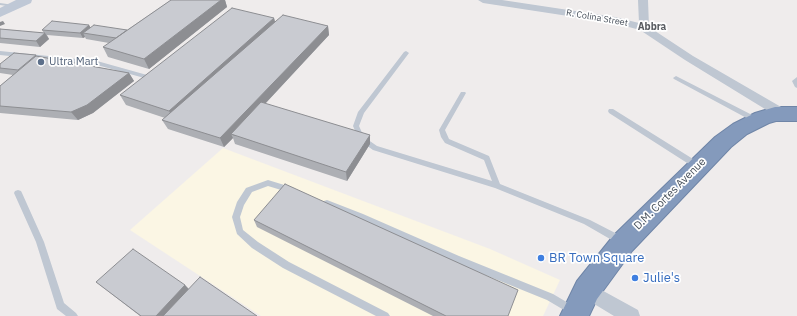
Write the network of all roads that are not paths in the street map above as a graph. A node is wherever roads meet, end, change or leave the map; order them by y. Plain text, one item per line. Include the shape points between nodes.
1 (26, 0) edge
2 (483, 0) edge
3 (643, 0) edge
4 (0, 4) edge
5 (14, 6) junction
6 (0, 13) edge
7 (644, 28) junction
8 (0, 53) edge
9 (406, 53) dead end
10 (157, 70) edge
11 (676, 78) dead end
12 (797, 79) edge
13 (797, 86) edge
14 (463, 93) dead end
15 (611, 111) dead end
16 (790, 114) edge
17 (756, 120) junction
18 (698, 166) junction
19 (497, 186) junction
20 (18, 193) dead end
21 (301, 194) edge
22 (316, 199) edge
23 (623, 242) junction
24 (588, 290) junction
25 (575, 314) edge
26 (73, 316) edge
27 (385, 316) edge
28 (632, 316) edge

1 - 5 street
2 - 7 street, R. Colina Street via 607,19
3 - 7 street
4 - 5 lane
5 - 6 street
7 - 16 street, R. Colina Street via 689,58
8 - 10 lane via 98,63 148,77
9 - 19 lane via 361,112 356,126 361,138 375,148
11 - 17 lane
12 - 13 lane
14 - 19 lane via 442,130 444,137 447,141 487,158
15 - 18 lane
16 - 17 highway, D.M. Cortes Avenue
17 - 18 highway, D.M. Cortes Avenue via 740,128
18 - 23 highway, D.M. Cortes Avenue
19 - 23 lane via 587,222
20 - 26 lane via 40,242 60,306
21 - 27 lane via 268,183 249,190 240,204 236,217 240,232 286,265
22 - 25 lane via 550,297
23 - 24 highway, D.M. Cortes Avenue
24 - 25 highway, D.M. Cortes Avenue
24 - 28 street

